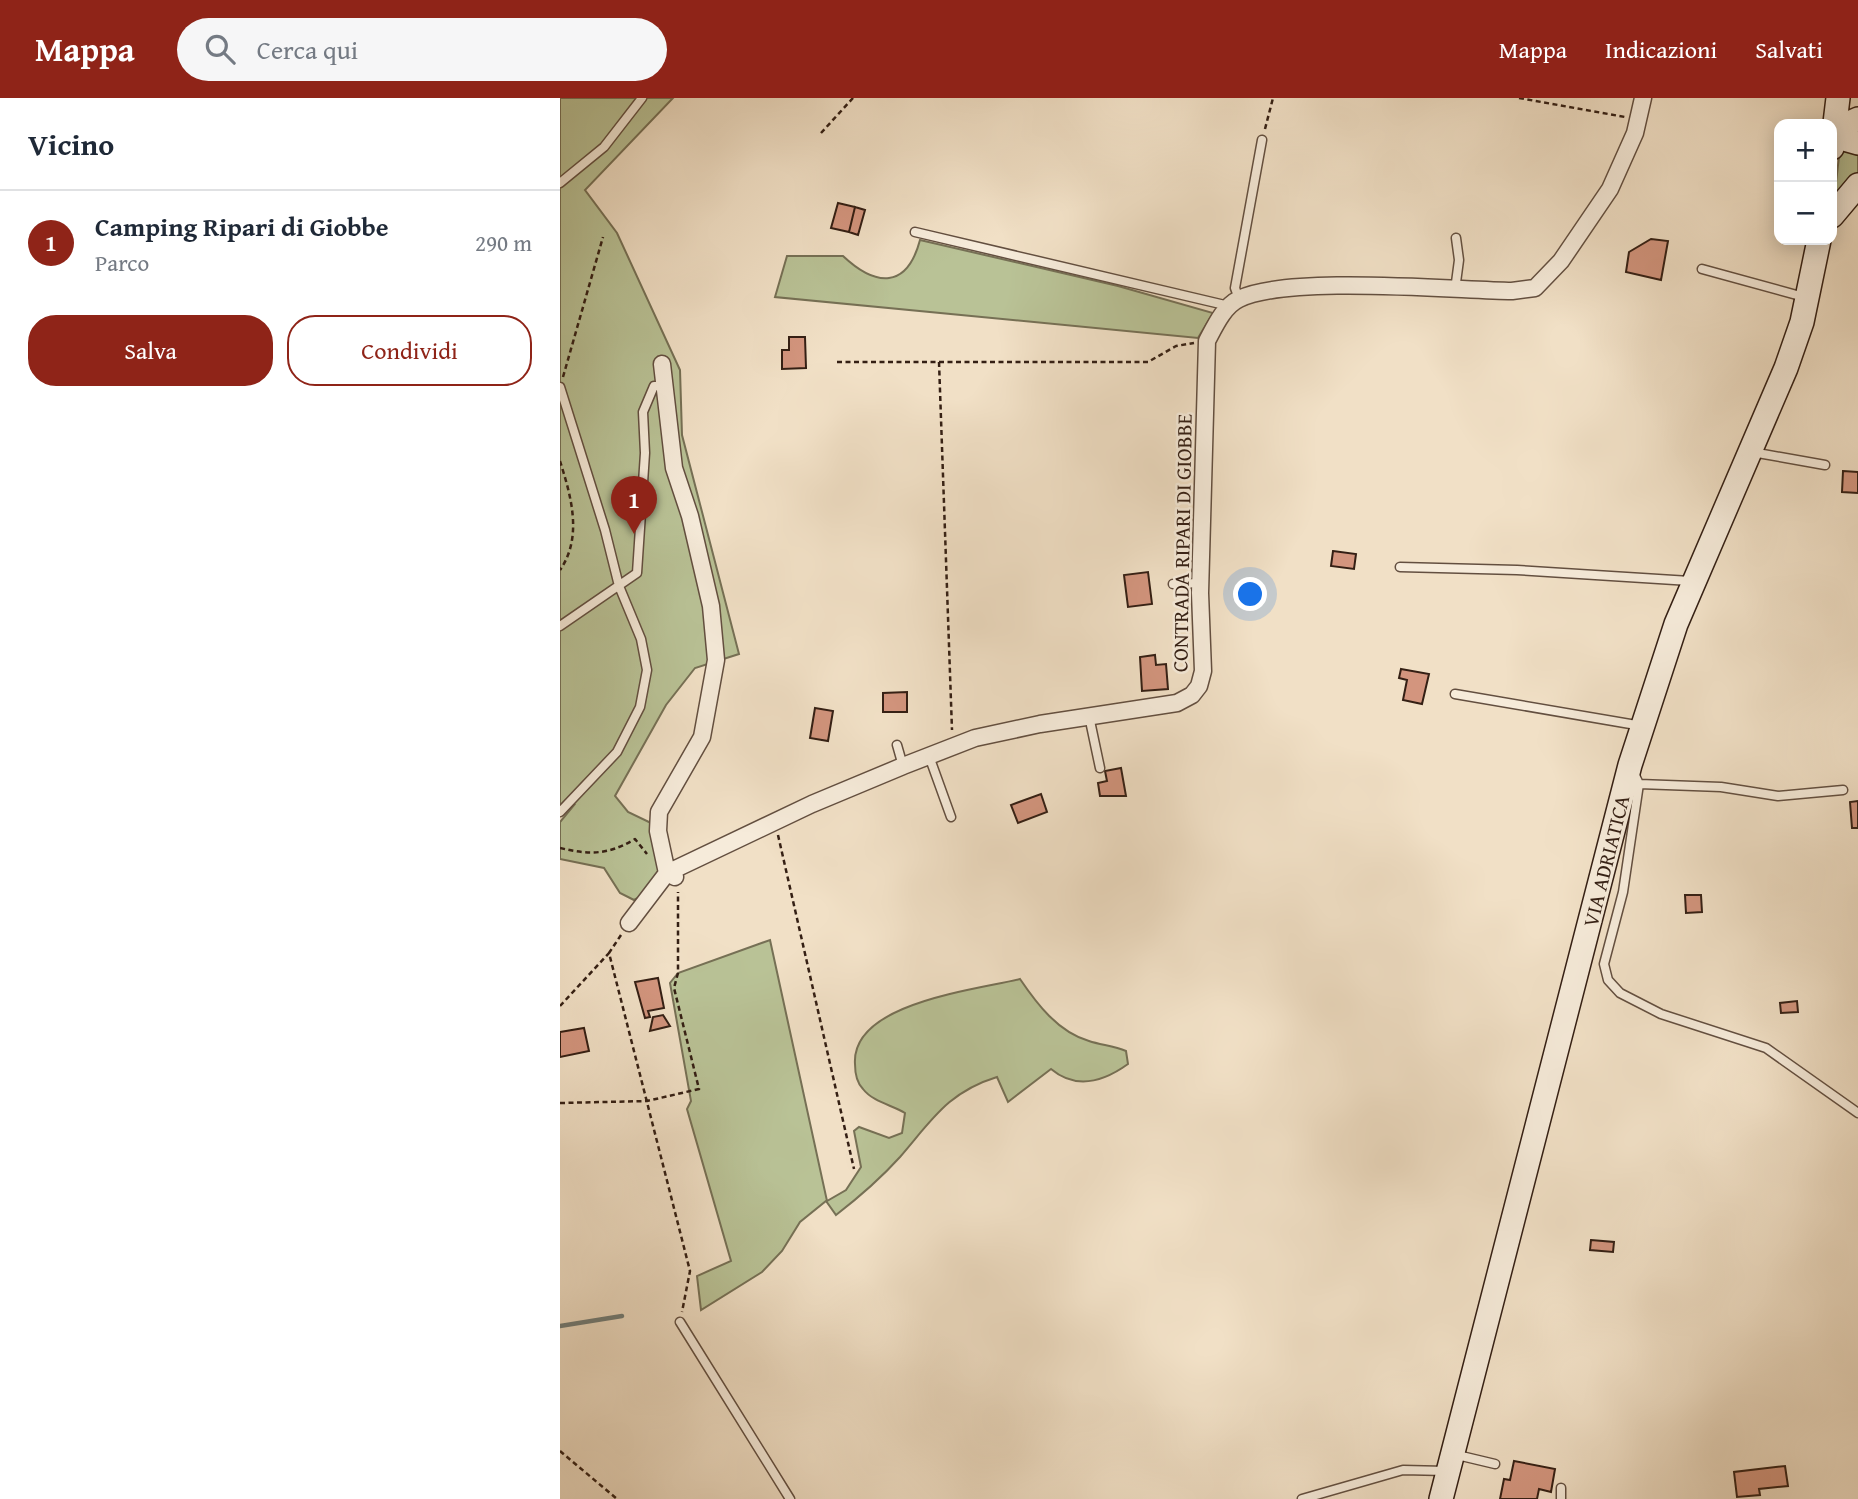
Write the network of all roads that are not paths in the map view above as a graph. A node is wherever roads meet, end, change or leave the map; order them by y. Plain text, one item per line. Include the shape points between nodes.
1 (642, 98) edge
2 (1643, 98) edge
3 (1839, 98) edge
4 (1852, 98) edge
5 (1858, 101) edge
6 (1836, 119) edge
7 (1858, 120) edge
8 (1837, 136) edge
9 (1837, 139) edge
10 (1262, 140) road end
11 (1858, 143) edge
12 (560, 183) edge
13 (1858, 185) edge
14 (1837, 210) edge
15 (915, 232) dead end
16 (1456, 238) dead end
17 (1818, 245) edge
18 (1702, 269) dead end
19 (1455, 290) junction
20 (1808, 298) junction
21 (1234, 303) junction
22 (662, 364) dead end
23 (663, 386) junction
24 (560, 387) edge
25 (1751, 452) junction
26 (1825, 466) dead end
27 (1400, 567) dead end
28 (1694, 582) junction
29 (1200, 583) junction
30 (1173, 584) dead end
31 (619, 586) junction
32 (560, 626) edge
33 (1455, 694) dead end
34 (1089, 716) junction
35 (1642, 726) junction
36 (897, 745) dead end
37 (929, 756) junction
38 (903, 766) junction
39 (1100, 768) dead end
40 (1635, 774) junction
41 (1843, 790) dead end
42 (560, 812) edge
43 (951, 817) dead end
44 (670, 873) junction
45 (629, 923) road end
46 (1858, 1112) edge
47 (680, 1322) road end
48 (1451, 1462) junction
49 (1495, 1464) dead end
50 (1561, 1488) dead end
51 (790, 1499) edge
52 (1302, 1499) edge
53 (1441, 1499) edge
54 (1561, 1499) edge

1 - 12 lane via 604,147
2 - 19 street via 1610,189 1561,261 1535,288
3 - 6 main road
4 - 5 main road
7 - 8 main road
9 - 11 main road
10 - 21 lane
13 - 14 main road
15 - 21 lane
16 - 19 lane
17 - 20 main road, VIA ADRIATICA
18 - 20 lane
19 - 21 street via 1305,288 1258,293
20 - 25 main road, VIA ADRIATICA via 1786,368
21 - 29 street, CONTRADA RIPARI DI GIOBBE via 1207,341
22 - 23 street
23 - 31 lane via 654,386 643,412 637,573
23 - 44 street via 674,468 712,606 716,660 702,737 659,812 658,831
24 - 31 lane
25 - 26 lane
25 - 28 main road, VIA ADRIATICA
27 - 28 lane via 1517,569
28 - 35 main road, VIA ADRIATICA
29 - 30 lane
29 - 34 street, CONTRADA RIPARI DI GIOBBE via 1203,671 1192,695 1177,703
31 - 32 lane
31 - 42 lane via 641,639 647,670 640,707 617,752
33 - 35 lane
34 - 37 street, CONTRADA RIPARI DI GIOBBE via 1001,733
34 - 39 lane
35 - 40 main road, VIA ADRIATICA
36 - 38 lane
37 - 38 street, CONTRADA RIPARI DI GIOBBE
37 - 43 lane
38 - 44 street, CONTRADA RIPARI DI GIOBBE
40 - 41 lane via 1778,796
40 - 46 lane via 1623,892 1604,964 1608,980 1620,993 1661,1014 1766,1048
40 - 48 main road, VIA ADRIATICA
44 - 45 street, CONTRADA RIPARI DI GIOBBE
47 - 51 lane
48 - 49 lane
48 - 52 lane via 1403,1470
48 - 53 main road, VIA ADRIATICA
50 - 54 lane

